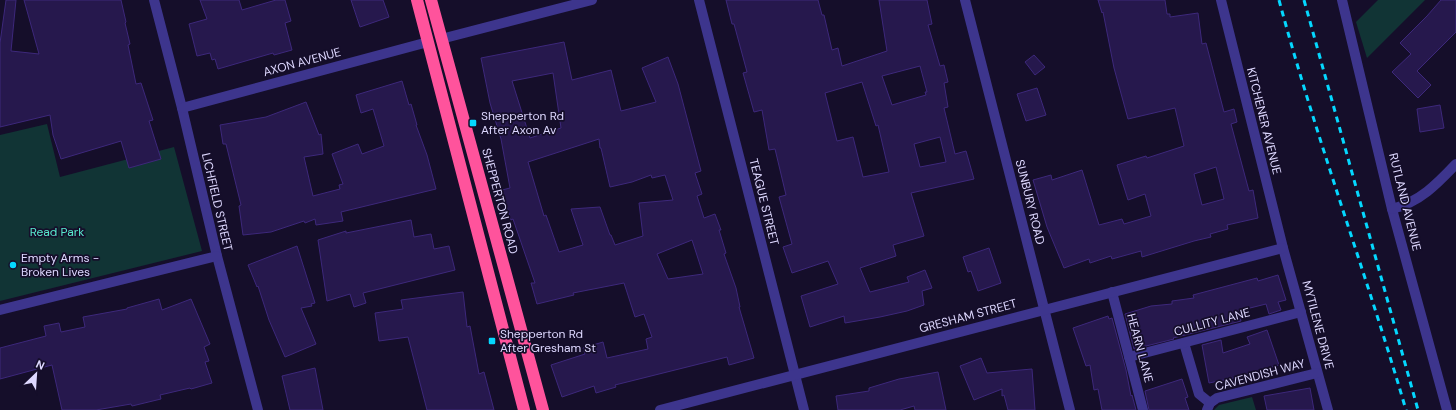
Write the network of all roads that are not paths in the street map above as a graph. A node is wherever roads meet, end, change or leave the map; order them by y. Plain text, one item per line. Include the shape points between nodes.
1 (154, 0) edge
2 (417, 0) edge
3 (431, 0) edge
4 (592, 0) edge
5 (699, 0) edge
6 (965, 0) edge
7 (1221, 0) edge
8 (1342, 0) edge
9 (441, 39) junction
10 (428, 42) junction
11 (182, 108) junction
12 (1456, 164) edge
13 (1392, 208) junction
14 (1283, 248) junction
15 (217, 256) junction
16 (1112, 292) junction
17 (1044, 309) junction
18 (0, 310) edge
19 (1301, 312) junction
20 (1184, 343) junction
21 (1129, 358) junction
22 (1318, 373) junction
23 (795, 375) junction
24 (1208, 407) edge
25 (258, 410) edge
26 (524, 410) edge
27 (543, 410) edge
28 (660, 410) edge
29 (804, 410) edge
30 (1070, 410) edge
31 (1143, 410) edge
32 (1328, 410) edge
33 (1448, 410) edge

1 - 11 street, LICHFIELD STREET
2 - 10 highway
3 - 9 highway, SHEPPERTON ROAD
4 - 9 street
5 - 23 street, TEAGUE STREET
6 - 17 street, SUNBURY ROAD
7 - 14 street, KITCHENER AVENUE
8 - 13 street, RUTLAND AVENUE
9 - 27 highway, SHEPPERTON ROAD
10 - 11 street, AXON AVENUE
10 - 26 highway
11 - 15 street, LICHFIELD STREET
12 - 13 street via 1428,192 1414,201
13 - 33 street, RUTLAND AVENUE
14 - 16 street, GRESHAM STREET
14 - 19 street, MYTILENE DRIVE
15 - 18 street
15 - 25 street, LICHFIELD STREET
16 - 17 street, GRESHAM STREET
16 - 21 street, HEARN LANE
17 - 23 street, GRESHAM STREET
17 - 30 street, SUNBURY ROAD
19 - 20 street, CULLITY LANE
19 - 22 street, MYTILENE DRIVE
20 - 21 street, CULLITY LANE
20 - 24 street via 1199,394
21 - 31 street, HEARN LANE
22 - 24 street, CAVENDISH WAY via 1217,398
22 - 32 street, MYTILENE DRIVE
23 - 28 street, GRESHAM STREET
23 - 29 street, TEAGUE STREET

